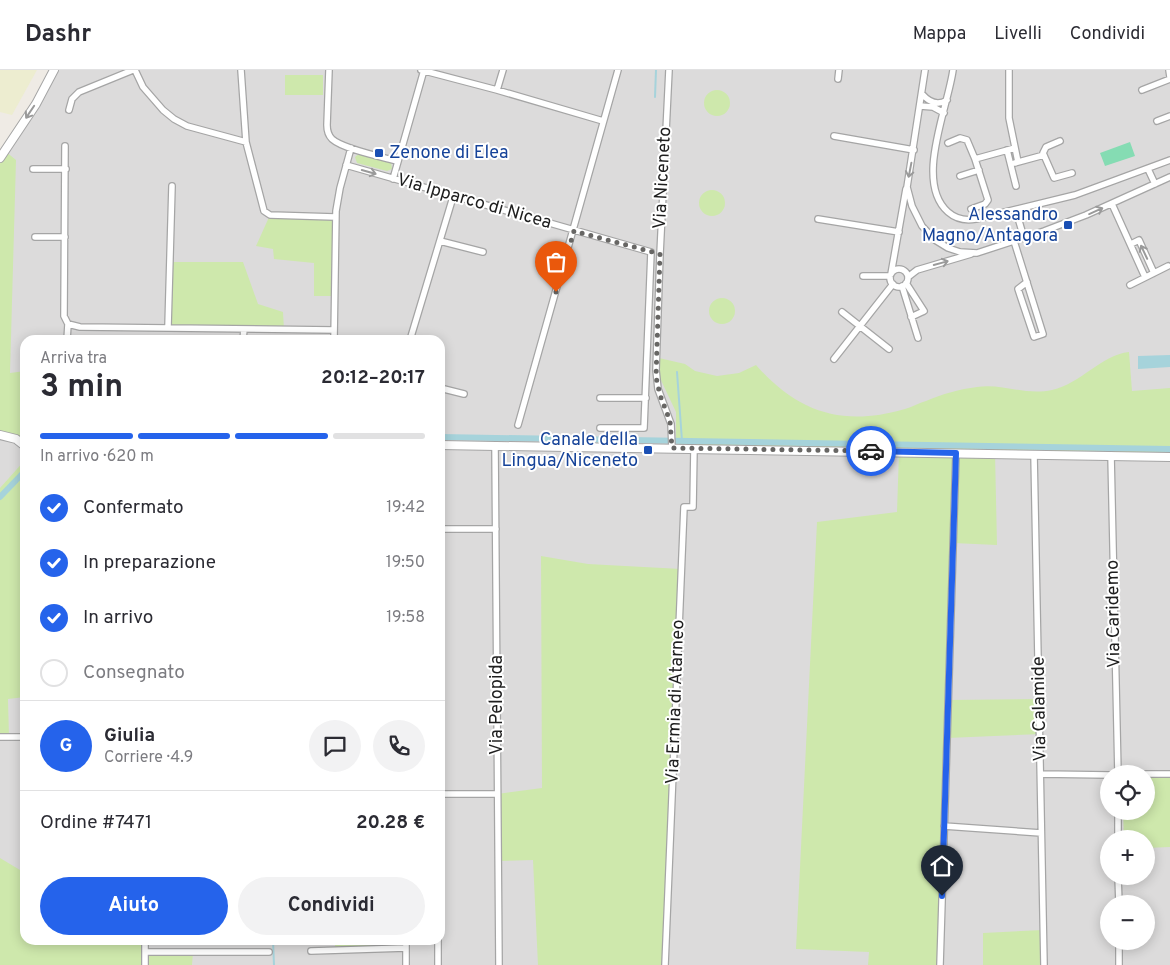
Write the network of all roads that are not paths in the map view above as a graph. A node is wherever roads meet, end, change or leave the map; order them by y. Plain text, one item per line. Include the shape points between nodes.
1 (54, 70) edge
2 (134, 70) edge
3 (241, 70) edge
4 (329, 70) edge
5 (423, 70) edge
6 (502, 70) edge
7 (618, 70) edge
8 (669, 70) edge
9 (839, 70) edge
10 (925, 70) edge
11 (953, 70) edge
12 (1009, 70) edge
13 (1169, 70) edge
14 (1170, 78) edge
15 (838, 79) dead end
16 (497, 90) junction
17 (1142, 90) dead end
18 (922, 94) junction
19 (947, 100) junction
20 (920, 106) junction
21 (69, 110) dead end
22 (944, 113) junction
23 (1170, 116) edge
24 (1157, 120) dead end
25 (603, 121) junction
26 (834, 136) dead end
27 (1060, 141) dead end
28 (246, 142) junction
29 (948, 143) dead end
30 (65, 146) dead end
31 (351, 148) junction
32 (1015, 148) junction
33 (914, 150) junction
34 (1007, 150) junction
35 (1044, 155) junction
36 (0, 158) edge
37 (975, 159) junction
38 (1170, 160) edge
39 (397, 161) junction
40 (1018, 162) junction
41 (1010, 164) junction
42 (346, 165) junction
43 (66, 168) junction
44 (33, 169) dead end
45 (1148, 169) junction
46 (979, 170) junction
47 (1072, 173) dead end
48 (960, 176) dead end
49 (1170, 177) edge
50 (393, 179) junction
51 (1155, 184) junction
52 (172, 186) dead end
53 (1016, 186) dead end
54 (907, 187) junction
55 (453, 197) junction
56 (1112, 204) junction
57 (971, 209) dead end
58 (1016, 210) junction
59 (335, 217) junction
60 (818, 218) dead end
61 (574, 231) junction
62 (899, 232) junction
63 (35, 237) dead end
64 (65, 237) junction
65 (1024, 238) junction
66 (440, 241) junction
67 (1014, 241) junction
68 (1131, 244) junction
69 (483, 252) dead end
70 (651, 252) junction
71 (977, 253) junction
72 (660, 254) junction
73 (1168, 266) dead end
74 (1154, 273) junction
75 (891, 275) junction
76 (862, 276) dead end
77 (1145, 277) junction
78 (905, 282) junction
79 (1027, 282) junction
80 (893, 284) junction
81 (1130, 285) dead end
82 (842, 312) dead end
83 (912, 317) junction
84 (68, 324) junction
85 (860, 326) junction
86 (168, 327) junction
87 (244, 329) junction
88 (334, 330) junction
89 (67, 335) edge
90 (243, 335) edge
91 (334, 335) edge
92 (412, 335) edge
93 (918, 338) dead end
94 (889, 349) dead end
95 (834, 359) dead end
96 (445, 389) edge
97 (464, 394) dead end
98 (600, 398) dead end
99 (646, 398) junction
100 (518, 425) dead end
101 (600, 428) dead end
102 (0, 430) edge
103 (0, 435) edge
104 (16, 438) junction
105 (20, 442) edge
106 (445, 445) edge
107 (495, 445) junction
108 (672, 445) junction
109 (694, 448) junction
110 (956, 453) junction
111 (1034, 454) junction
112 (1111, 455) junction
113 (1170, 456) edge
114 (445, 529) edge
115 (496, 529) junction
116 (0, 737) edge
117 (20, 737) edge
118 (1118, 765) edge
119 (1042, 774) junction
120 (1155, 774) edge
121 (1170, 774) edge
122 (1100, 775) edge
123 (445, 794) edge
124 (498, 794) junction
125 (944, 826) junction
126 (1041, 833) junction
127 (145, 945) edge
128 (438, 945) edge
129 (406, 948) joint
130 (1119, 950) edge
131 (311, 951) dead end
132 (145, 952) junction
133 (269, 952) dead end
134 (145, 965) edge
135 (406, 965) edge
136 (438, 965) edge
137 (500, 965) edge
138 (665, 965) edge
139 (940, 965) edge
140 (1044, 965) edge
141 (1119, 965) edge

1 -> 36 street
2 - 21 street via 79,92
2 - 28 street via 145,89 174,119 187,126
3 - 28 street
4 - 31 street via 328,132 336,142
5 - 16 street
5 - 39 street
6 - 16 street
7 - 25 street
8 - 72 street, Via Niceneto
9 - 15 street
10 - 18 street
11 - 19 street
12 - 32 street via 1009,118
13 - 14 street
14 - 17 street
16 - 25 street
18 - 19 street via 934,103
18 - 20 street
19 - 22 street
20 - 22 street via 933,107
20 - 33 street
22 - 58 street via 932,165 935,188 942,205 954,217 966,220
23 - 24 street
25 - 61 street
26 - 33 street
27 - 35 street via 1045,148
28 - 59 street via 262,207 267,214
29 - 37 street via 965,139
30 - 43 street
31 - 39 street
31 - 42 street
32 - 34 street
32 - 40 street
33 -> 54 street
34 - 37 street
34 - 41 street
35 - 40 street
35 - 47 street via 1054,178
37 - 46 street
38 - 45 street
39 - 50 street
40 - 41 street
41 - 53 street
42 -> 50 street, Via Ipparco di Nicea
42 - 59 street
43 - 44 street
43 - 64 street
45 - 51 street
45 - 58 street via 1075,195
46 - 48 street
46 - 57 street via 988,200
49 - 51 street
50 - 55 street, Via Ipparco di Nicea
51 - 56 street
52 - 86 street
54 - 62 street
54 - 71 street via 919,220 932,238 952,250
55 - 61 street, Via Ipparco di Nicea
55 - 66 street
65 -> 56 street
56 - 68 street
58 - 65 street
59 - 88 street
60 - 62 street
61 - 70 street, Via Ipparco di Nicea
61 - 100 street
62 - 75 street
63 - 64 street
64 - 84 street via 64,316
65 - 67 street
66 - 69 street
66 - 92 street
67 - 71 street
67 - 79 street
74 -> 68 street via 1139,240
68 - 77 street
70 - 72 street, Via Ipparco di Nicea
70 - 99 street
78 -> 71 street via 917,270
72 - 108 street, Via Niceneto via 656,377 670,421
73 - 74 street
74 - 77 street
75 - 76 street
75 - 78 street via 899,269 906,272
75 - 80 street
77 - 81 street
78 - 80 street
78 - 83 street
78 - 83 street via 924,311
79 - 79 street via 1043,334 1034,337 1018,289
80 - 85 street
82 - 85 street
83 - 93 street
84 - 86 street via 80,327
84 - 89 street
85 - 94 street
85 - 95 street
86 - 87 street
87 - 88 street
87 - 90 street
88 - 91 street
96 - 97 street
98 - 99 street
99 - 101 street via 644,428
102 - 104 street
103 - 104 street
104 - 105 street
106 - 107 street
107 - 108 street
107 - 115 street, Via Pelopida
108 - 109 street
109 - 110 street
109 - 138 street, Via Ermia di Atarneo via 692,507 684,507
110 - 111 street
110 - 125 street
111 - 112 street
111 - 119 street, Via Calamide
112 - 113 street
112 - 118 street, Via Caridemo
114 - 115 street
115 - 124 street, Via Pelopida
116 - 117 street
119 - 122 street
119 - 126 street, Via Calamide
120 - 121 street
123 - 124 street
124 - 137 street, Via Pelopida
125 - 126 street
125 - 139 street
126 - 140 street, Via Calamide
127 - 132 street
128 - 136 street
129 - 131 street
129 - 135 street
130 - 141 street
132 - 133 street
132 - 134 street

